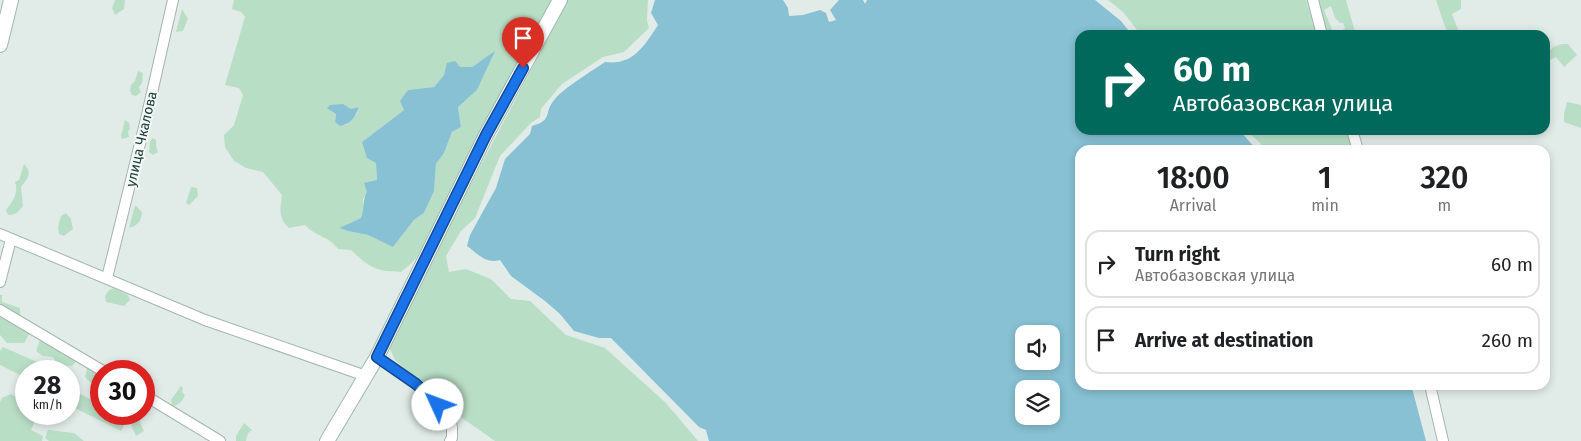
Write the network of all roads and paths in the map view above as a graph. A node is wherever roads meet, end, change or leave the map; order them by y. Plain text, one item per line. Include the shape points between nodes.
1 (11, 0) edge
2 (172, 0) edge
3 (560, 0) edge
4 (1313, 0) edge
5 (1321, 30) edge
6 (0, 45) edge
7 (0, 234) edge
8 (11, 239) junction
9 (107, 278) junction
10 (0, 282) edge
11 (0, 310) edge
12 (377, 357) junction
13 (90, 363) edge
14 (366, 376) junction
15 (1431, 390) edge
16 (155, 403) edge
17 (220, 441) edge
18 (328, 441) edge
19 (450, 441) edge
20 (1443, 441) edge

1 - 6 street
2 - 9 street, улица Чкалова
3 - 12 street via 486,135
4 - 5 street
7 - 8 street
8 - 9 street
8 - 10 street
9 - 14 street via 205,320
11 - 13 street
12 - 14 street
12 - 19 street via 416,384 449,415
14 - 18 street
15 - 20 street
16 - 17 street

